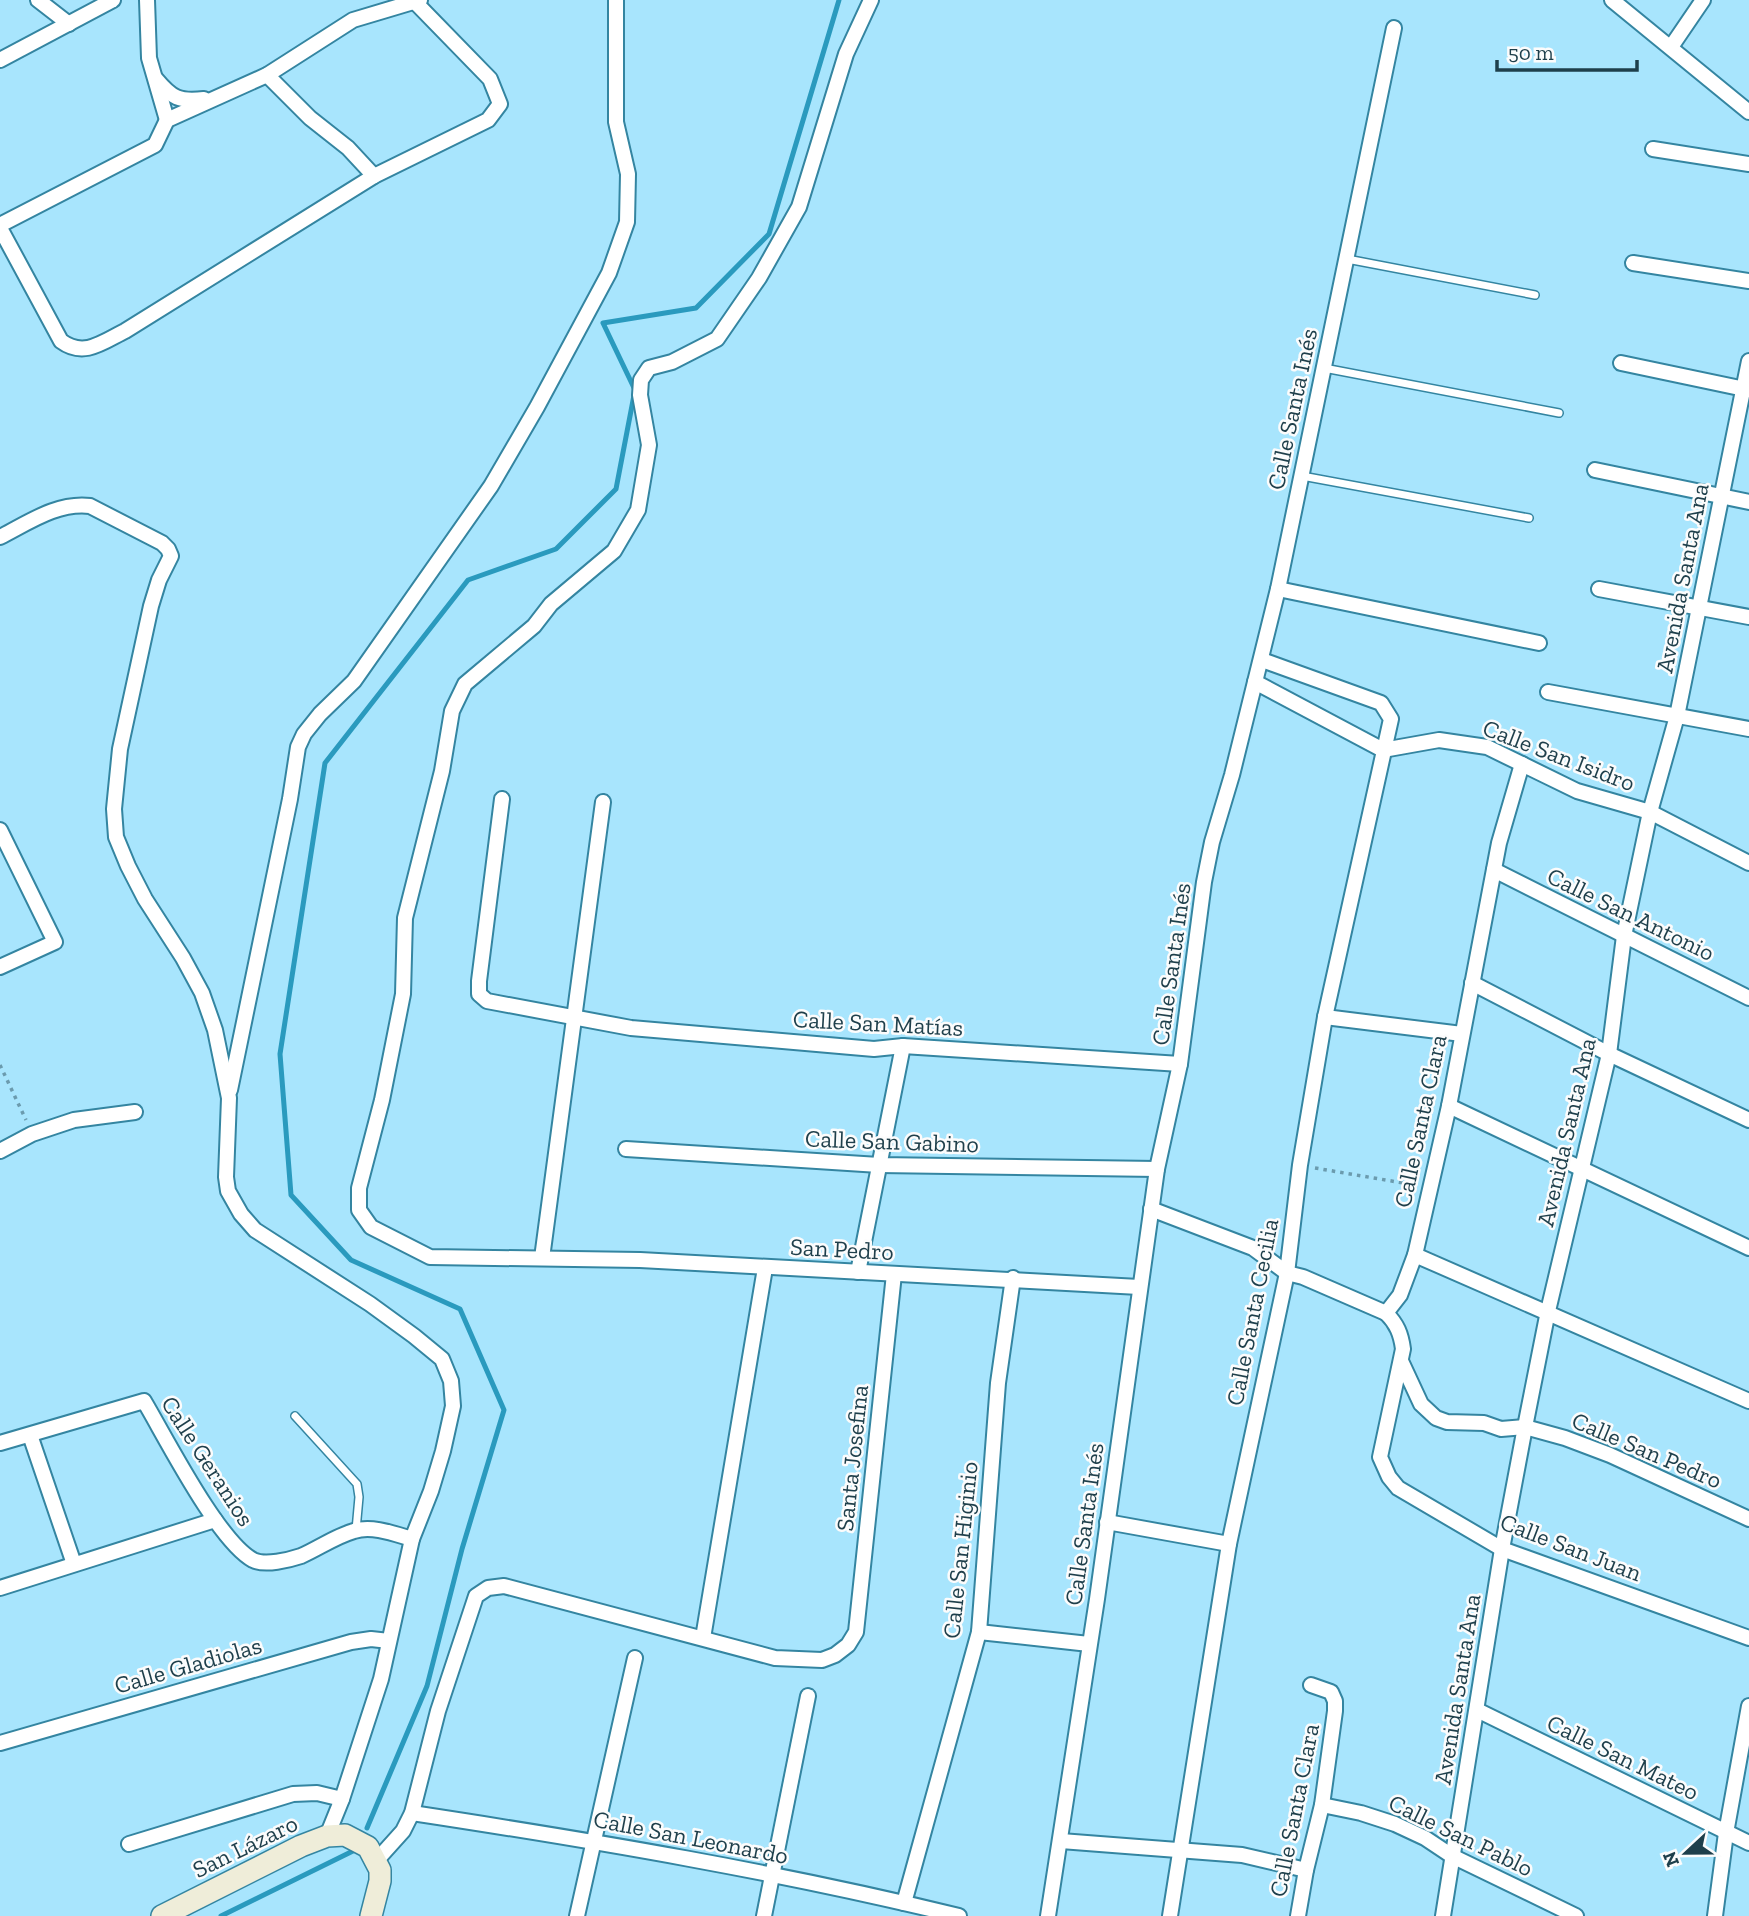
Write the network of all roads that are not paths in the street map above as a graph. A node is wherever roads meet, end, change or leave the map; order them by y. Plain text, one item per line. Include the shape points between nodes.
1 (38, 0) edge
2 (113, 0) edge
3 (147, 0) edge
4 (616, 0) edge
5 (871, 0) edge
6 (1612, 0) edge
7 (1703, 0) edge
8 (418, 1) edge
9 (69, 24) junction
10 (1394, 28) dead end
11 (1671, 47) junction
12 (0, 60) edge
13 (267, 75) junction
14 (155, 78) junction
15 (216, 98) junction
16 (1749, 112) edge
17 (167, 120) junction
18 (1653, 149) dead end
19 (1749, 164) edge
20 (374, 176) junction
21 (0, 226) edge
22 (1347, 259) junction
23 (1633, 263) dead end
24 (1749, 281) edge
25 (1535, 295) dead end
26 (1749, 361) edge
27 (1621, 363) dead end
28 (1324, 368) junction
29 (1746, 389) edge
30 (1559, 414) dead end
31 (1595, 470) dead end
32 (1302, 475) junction
33 (1722, 495) junction
34 (1749, 502) edge
35 (1529, 518) dead end
36 (0, 537) edge
37 (1278, 589) junction
38 (1598, 589) dead end
39 (1700, 609) junction
40 (1749, 617) edge
41 (1539, 643) dead end
42 (1262, 660) junction
43 (1255, 682) junction
44 (1548, 692) dead end
45 (1677, 716) junction
46 (1749, 729) edge
47 (1383, 750) junction
48 (1522, 764) junction
49 (502, 799) dead end
50 (603, 802) dead end
51 (1650, 812) junction
52 (0, 831) edge
53 (1749, 863) edge
54 (1494, 870) junction
55 (1624, 936) junction
56 (0, 967) edge
57 (1472, 983) junction
58 (1749, 998) edge
59 (1325, 1017) junction
60 (574, 1019) junction
61 (1462, 1034) junction
62 (903, 1046) junction
63 (1609, 1054) junction
64 (1180, 1064) junction
65 (229, 1098) junction
66 (1449, 1106) junction
67 (135, 1112) dead end
68 (1749, 1120) edge
69 (626, 1149) dead end
70 (0, 1151) edge
71 (879, 1165) junction
72 (1157, 1169) junction
73 (1583, 1170) junction
74 (1151, 1209) junction
75 (1749, 1248) edge
76 (1415, 1255) junction
77 (542, 1258) junction
78 (765, 1268) junction
79 (858, 1272) junction
80 (1287, 1273) junction
81 (894, 1274) junction
82 (1013, 1278) junction
83 (1139, 1287) junction
84 (1548, 1311) junction
85 (1386, 1313) junction
86 (1401, 1361) junction
87 (1749, 1401) edge
88 (295, 1416) dead end
89 (1525, 1427) junction
90 (30, 1435) junction
91 (0, 1443) edge
92 (1749, 1519) edge
93 (215, 1520) junction
94 (1107, 1522) junction
95 (356, 1530) junction
96 (412, 1539) junction
97 (1228, 1544) junction
98 (1502, 1549) junction
99 (74, 1564) junction
100 (0, 1588) edge
101 (979, 1632) junction
102 (703, 1638) junction
103 (1749, 1638) edge
104 (389, 1641) junction
105 (1089, 1644) junction
106 (635, 1658) dead end
107 (1311, 1685) dead end
108 (808, 1696) dead end
109 (1749, 1706) edge
110 (1477, 1710) junction
111 (0, 1743) edge
112 (342, 1799) junction
113 (1322, 1805) junction
114 (412, 1814) junction
115 (1726, 1833) junction
116 (327, 1836) junction
117 (595, 1841) junction
118 (1061, 1841) junction
119 (1749, 1843) edge
120 (129, 1844) dead end
121 (366, 1849) junction
122 (1180, 1849) junction
123 (1452, 1856) junction
124 (1306, 1870) junction
125 (772, 1874) junction
126 (904, 1903) junction
127 (162, 1916) edge
128 (371, 1916) edge
129 (577, 1916) edge
130 (764, 1916) edge
131 (959, 1916) edge
132 (1048, 1916) edge
133 (1170, 1916) edge
134 (1298, 1916) edge
135 (1443, 1916) edge
136 (1576, 1916) edge
137 (1715, 1916) edge

1 - 9 street
2 - 9 street
3 - 14 street via 149,58
4 - 65 street via 616,122 628,174 627,222 609,273 491,486 354,681 320,714 298,747
5 - 77 street, San Pedro via 846,54 799,207 759,278 717,339 649,368 640,380 649,445 638,510 614,551 465,684 452,711 442,771 405,918 403,994 359,1188 359,1210 371,1227 430,1257
6 - 11 street
7 - 11 street
8 - 13 street via 353,20
8 - 20 street via 489,79 500,104 488,120
9 - 12 street
10 - 22 street, Calle Santa Inés
11 - 16 street
13 - 15 street
13 - 20 street
14 - 15 street via 174,97 194,101
14 - 17 street
15 - 17 street
17 - 21 street via 155,145
18 - 19 street
20 - 21 street via 92,349 79,350 61,341
22 - 25 lane
22 - 28 street, Calle Santa Inés
23 - 24 street
26 - 29 street, Avenida Santa Ana
27 - 29 street
28 - 30 lane
28 - 32 street, Calle Santa Inés
29 - 33 street, Avenida Santa Ana
31 - 33 street
32 - 35 lane
32 - 37 street, Calle Santa Inés
33 - 34 street
33 - 39 street, Avenida Santa Ana
36 - 65 street via 60,508 90,506 162,543 171,556 151,606 120,749 116,837 145,899 202,993
37 - 41 street
37 - 42 street, Calle Santa Inés
38 - 39 street
39 - 40 street
39 - 45 street, Avenida Santa Ana
42 - 43 street, Calle Santa Inés
42 - 47 street, Calle Santa Cecilia via 1381,703 1391,719
43 - 47 street
43 - 64 street, Calle Santa Inés via 1212,842
44 - 45 street
45 - 46 street
45 - 51 street, Avenida Santa Ana
47 - 48 street, Calle San Isidro via 1439,740 1487,747
47 - 59 street, Calle Santa Cecilia
48 - 51 street, Calle San Isidro via 1577,791
48 - 54 street, Calle Santa Clara
49 - 60 street, Calle San Matías via 480,994 487,1001
50 - 60 street
51 - 53 street, Calle San Isidro
51 - 55 street, Avenida Santa Ana
52 - 56 street via 55,942
54 - 55 street, Calle San Antonio
54 - 57 street, Calle Santa Clara
55 - 58 street, Calle San Antonio
55 - 63 street, Avenida Santa Ana
57 - 61 street, Calle Santa Clara
57 - 63 street
59 - 61 street
59 - 80 street, Calle Santa Cecilia
60 - 62 street, Calle San Matías via 874,1049
60 - 77 street
61 - 66 street, Calle Santa Clara
62 - 64 street, Calle San Matías
62 - 71 street
63 - 68 street
63 - 73 street, Avenida Santa Ana
64 - 72 street, Calle Santa Inés
65 - 96 street via 226,1177 241,1214 255,1230 370,1304 442,1359 451,1381 453,1406 431,1491
66 - 73 street
66 - 76 street, Calle Santa Clara
67 - 70 street via 74,1119
69 - 71 street, Calle San Gabino
71 - 72 street, Calle San Gabino
71 - 79 street
72 - 74 street, Calle Santa Inés
73 - 75 street
73 - 84 street, Avenida Santa Ana
74 - 80 street via 1253,1248
74 - 83 street, Calle Santa Inés
76 - 84 street
76 - 85 street, Calle Santa Clara via 1400,1294
77 - 78 street, San Pedro
78 - 79 street, San Pedro
78 - 102 street
79 - 81 street, San Pedro
80 - 85 street
80 - 97 street, Calle Santa Cecilia
81 - 82 street, San Pedro
81 - 102 street, Santa Josefina via 856,1632 848,1645 822,1660 775,1658
82 - 83 street, San Pedro
82 - 101 street, Calle San Higinio via 998,1383
83 - 94 street, Calle Santa Inés
84 - 87 street
84 - 89 street, Avenida Santa Ana
85 - 86 street via 1402,1336
86 - 89 street, Calle San Pedro via 1421,1404 1436,1418 1501,1429
86 - 98 street, Calle San Juan via 1380,1457 1389,1476 1398,1488
88 - 95 lane via 357,1484
89 - 92 street, Calle San Pedro via 1610,1455
89 - 98 street, Avenida Santa Ana
90 - 91 street, Calle Geranios
90 - 93 street, Calle Geranios via 144,1401
90 - 99 street
93 - 95 street, Calle Geranios via 241,1551 256,1561 298,1557
93 - 99 street
94 - 97 street
94 - 105 street, Calle Santa Inés
95 - 96 street via 379,1530
96 - 104 street
97 - 122 street, Calle Santa Cecilia
98 - 103 street, Calle San Juan
98 - 110 street, Avenida Santa Ana
99 - 100 street
101 - 105 street
101 - 126 street, Calle San Higinio
102 - 114 street via 504,1586 488,1588 476,1596 468,1617
104 - 111 street, Calle Gladiolas via 351,1642
104 - 112 street
105 - 118 street, Calle Santa Inés
106 - 117 street
107 - 113 street, Calle Santa Clara via 1331,1692 1335,1701
108 - 125 street
109 - 115 street
110 - 115 street, Calle San Mateo
110 - 123 street, Avenida Santa Ana
112 - 116 street
112 - 120 street via 293,1794
113 - 123 street, Calle San Pablo via 1395,1824
113 - 124 street, Calle Santa Clara
114 - 117 street, Calle San Leonardo
114 - 121 street via 404,1831
115 - 119 street, Calle San Mateo
115 - 137 street
116 - 121 main road, San Lázaro via 345,1835
116 - 127 main road, San Lázaro
117 - 125 street, Calle San Leonardo
117 - 129 street
118 - 122 street
118 - 132 street, Calle Santa Inés
121 - 128 main road via 380,1870
122 - 124 street via 1242,1855
122 - 133 street, Calle Santa Cecilia
123 - 135 street, Avenida Santa Ana
123 - 136 street, Calle San Pablo
124 - 134 street, Calle Santa Clara
125 - 126 street, Calle San Leonardo
125 - 130 street
126 - 131 street, Calle San Leonardo

